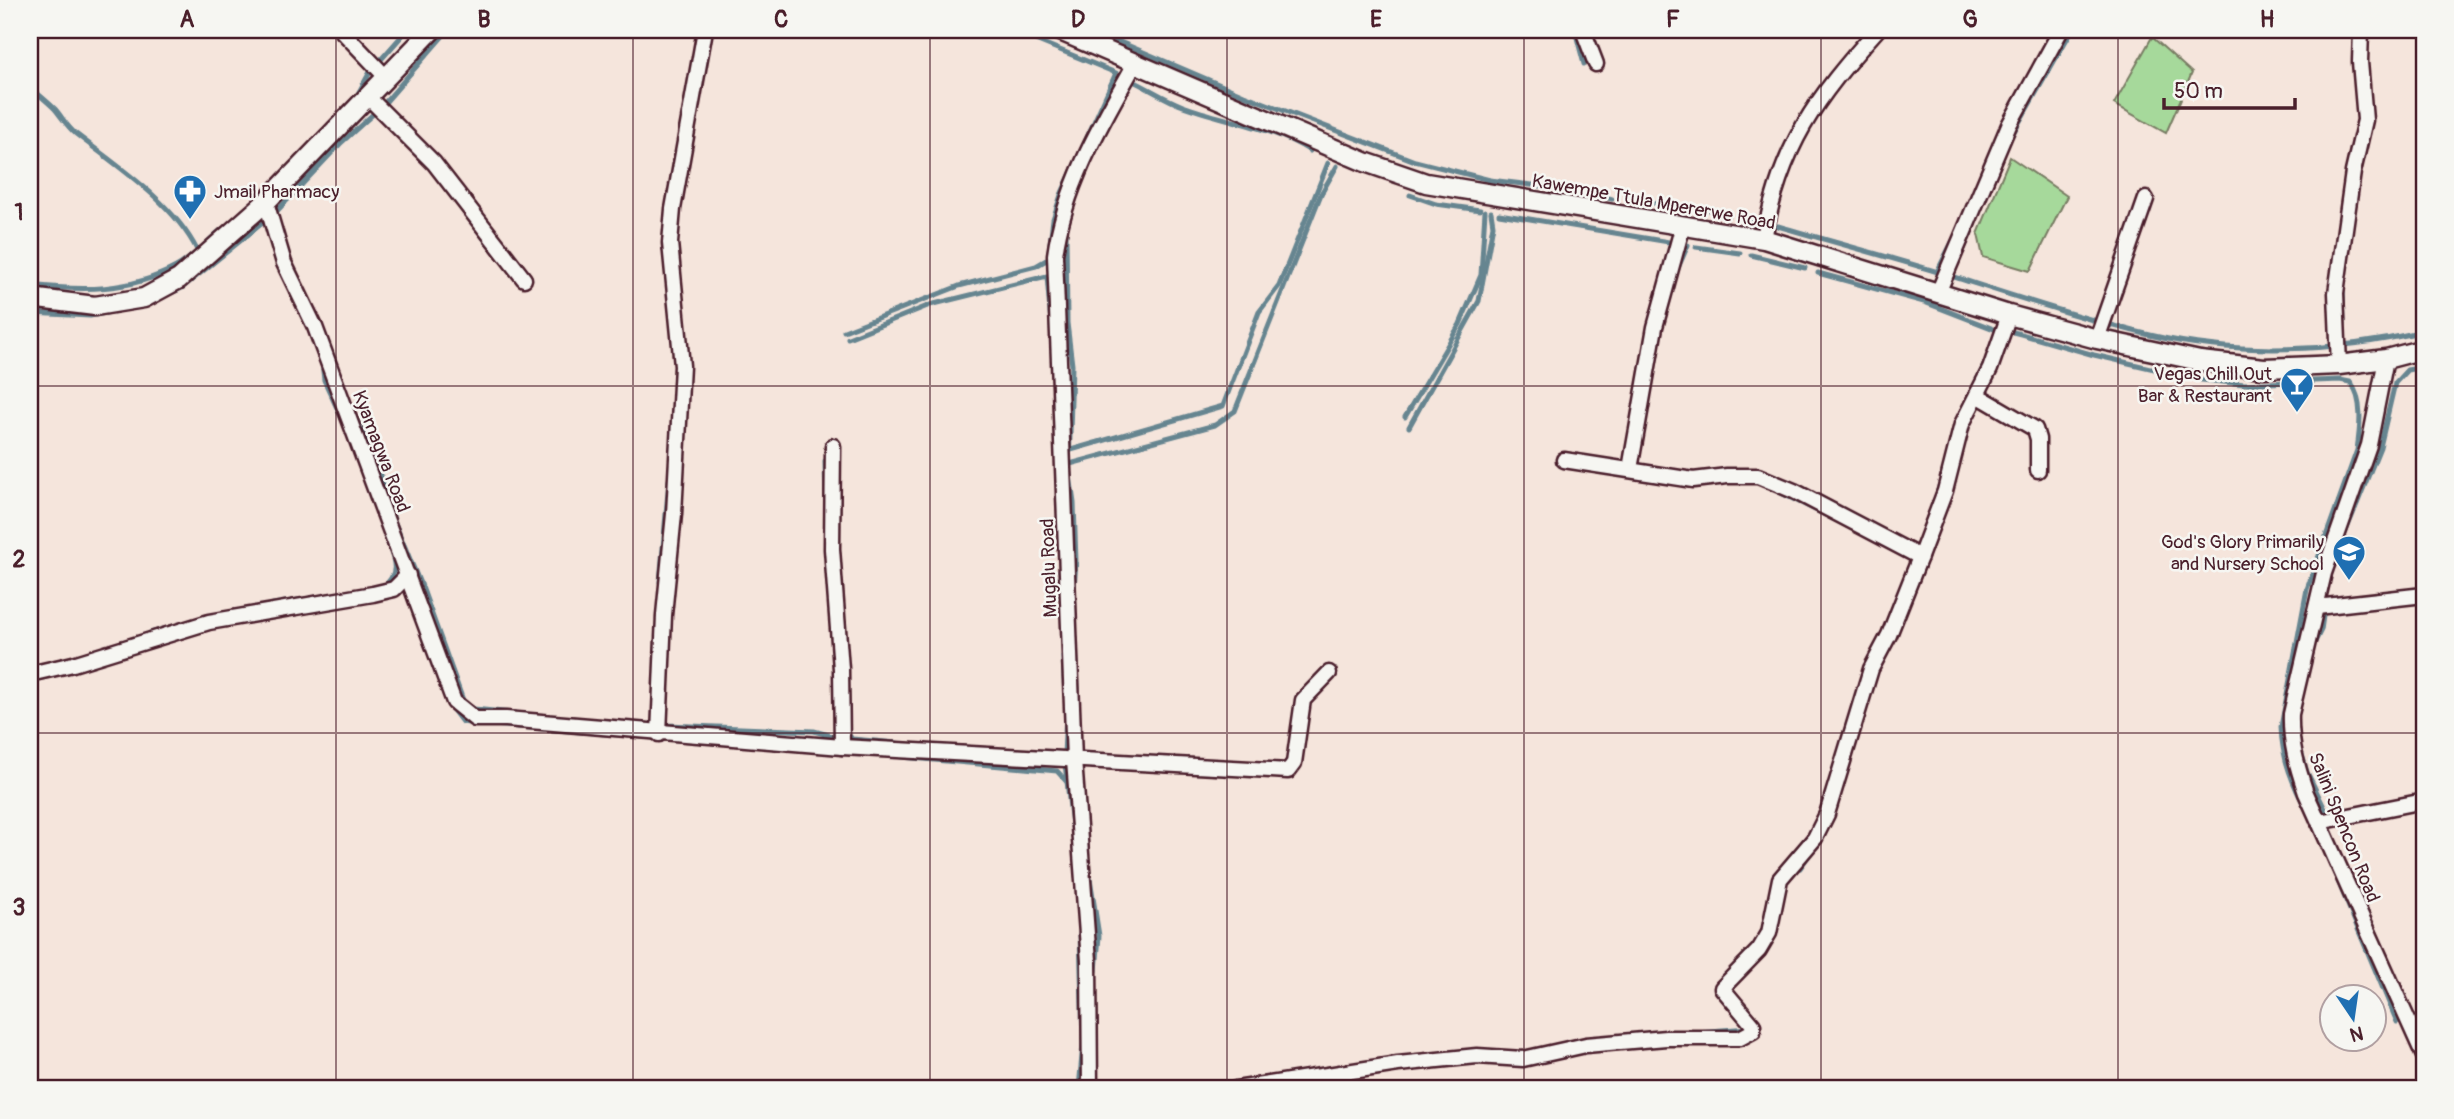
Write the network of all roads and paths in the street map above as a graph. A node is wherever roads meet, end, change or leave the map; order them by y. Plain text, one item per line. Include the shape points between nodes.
1 (341, 30) edge
2 (432, 30) edge
3 (705, 30) edge
4 (1583, 30) edge
5 (1877, 30) edge
6 (2061, 30) edge
7 (2361, 30) edge
8 (1069, 32) edge
9 (1136, 62) junction
10 (1596, 64) dead end
11 (386, 77) junction
12 (368, 97) junction
13 (2146, 199) dead end
14 (266, 202) junction
15 (1684, 225) junction
16 (1764, 239) junction
17 (524, 279) dead end
18 (1938, 293) junction
19 (30, 298) edge
20 (2009, 315) junction
21 (2097, 339) junction
22 (2424, 349) edge
23 (2386, 359) junction
24 (2339, 365) junction
25 (1977, 395) junction
26 (834, 446) dead end
27 (1564, 460) dead end
28 (1630, 469) junction
29 (2038, 470) dead end
30 (1920, 557) junction
31 (408, 575) junction
32 (2424, 595) edge
33 (2317, 607) junction
34 (1329, 673) dead end
35 (30, 674) edge
36 (659, 734) junction
37 (842, 747) junction
38 (1074, 760) junction
39 (2424, 801) edge
40 (2319, 822) junction
41 (2419, 1030) edge
42 (2424, 1056) edge
43 (1090, 1089) edge
44 (1236, 1089) edge

1 - 11 street
2 - 11 street
3 - 36 street via 670,243 682,366
4 - 10 street
5 - 16 street via 1824,91 1794,140 1771,195
6 - 18 street via 2009,125
7 - 24 street via 2365,120 2336,293
8 - 9 street, Kawempe Ttula Mpererwe Road
9 - 15 street, Kawempe Ttula Mpererwe Road via 1365,162 1426,183
9 - 38 street, Mugalu Road via 1098,129 1066,208 1055,256
11 - 12 street
12 - 14 street
12 - 17 street via 434,163
13 - 21 street
14 - 19 street via 179,279 144,298 95,306
14 - 31 street, Kyamagwa Road via 284,263 315,327
15 - 16 street, Kawempe Ttula Mpererwe Road
15 - 28 street via 1655,327
16 - 18 street, Kawempe Ttula Mpererwe Road
18 - 20 street, Kawempe Ttula Mpererwe Road
20 - 21 street, Kawempe Ttula Mpererwe Road
20 - 25 street
21 - 24 street, Kawempe Ttula Mpererwe Road via 2200,361 2264,368
22 - 23 street, Kawempe Ttula Mpererwe Road
23 - 24 street, Kawempe Ttula Mpererwe Road
23 - 33 street, Salini Spencon Road via 2369,445 2324,573
25 - 29 street via 2035,429
25 - 30 street via 1962,424 1945,491
26 - 37 street via 832,549
27 - 28 street
28 - 30 street via 1693,480 1727,476 1766,479
30 - 44 street via 1871,669 1827,814 1815,838 1780,879 1764,942 1721,988 1753,1025 1753,1031 1740,1038 1586,1045 1523,1059 1476,1056 1398,1064
31 - 35 street via 394,589 209,622
31 - 36 street, Kyamagwa Road via 454,702 464,713 475,719
32 - 33 street
33 - 40 street, Salini Spencon Road via 2290,734
34 - 38 street via 1303,700 1294,763 1288,771
36 - 37 street
37 - 38 street
38 - 43 street, Mugalu Road via 1089,961
39 - 40 street
40 - 41 street, Salini Spencon Road
41 - 42 street, Salini Spencon Road

